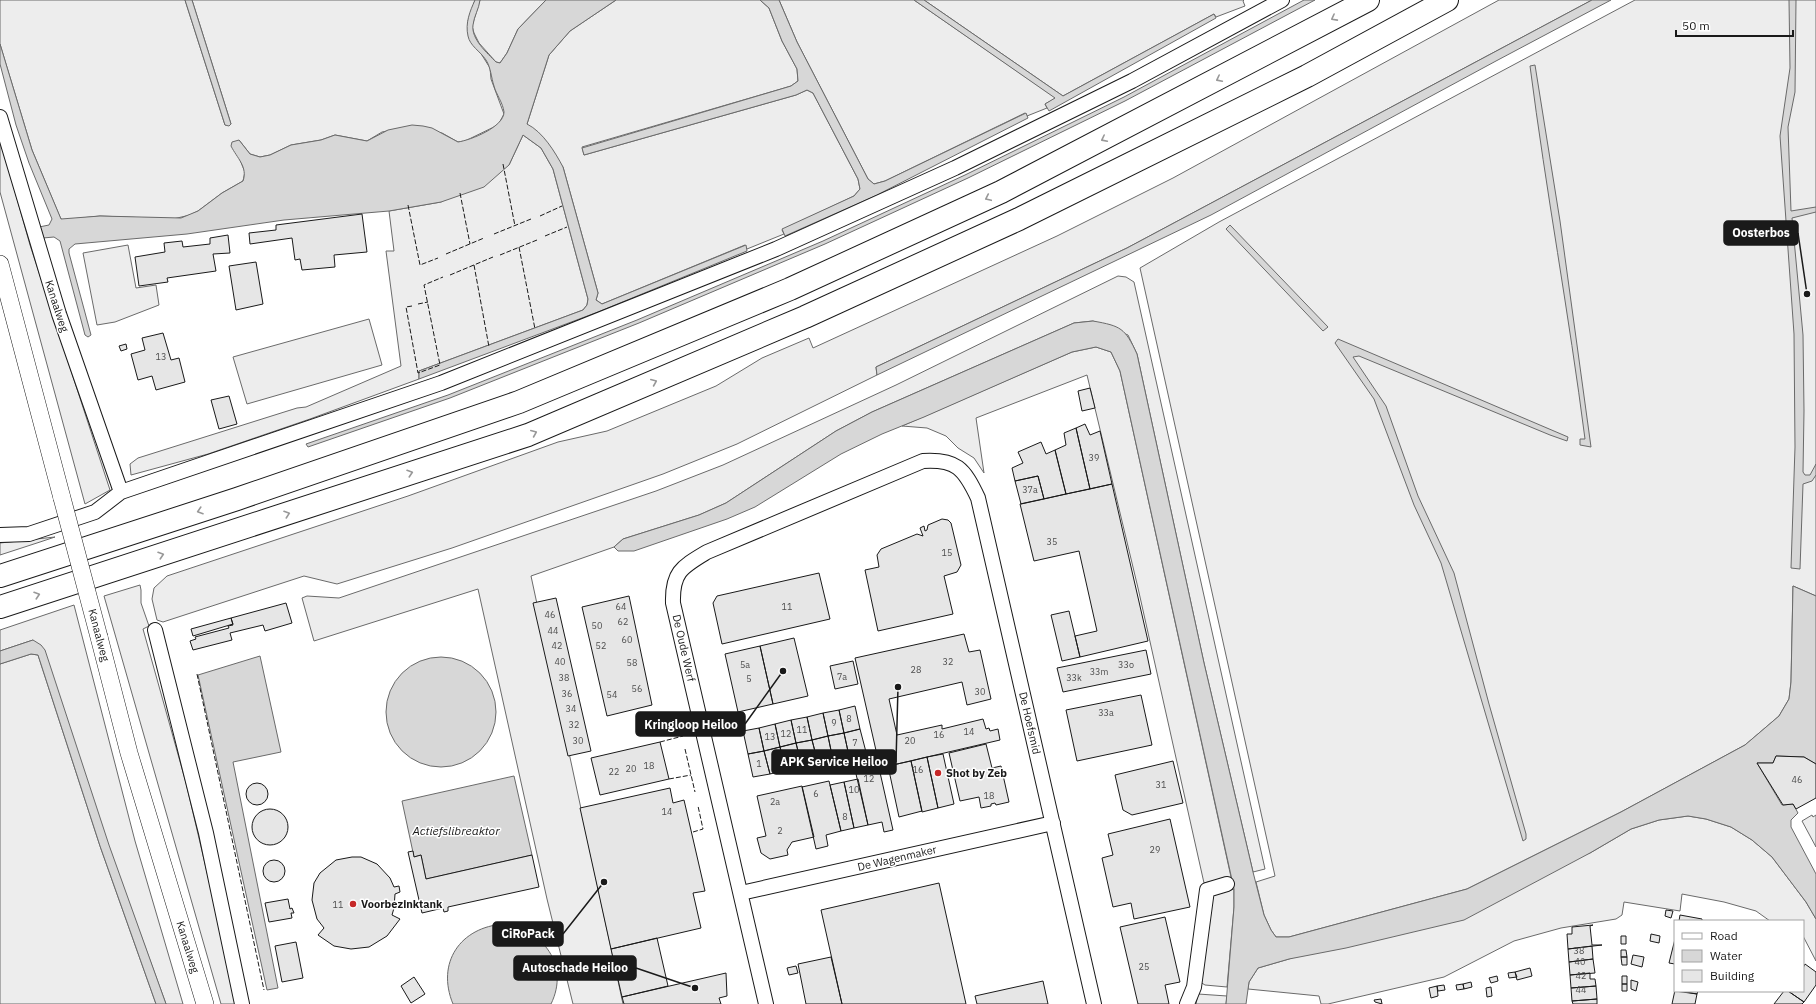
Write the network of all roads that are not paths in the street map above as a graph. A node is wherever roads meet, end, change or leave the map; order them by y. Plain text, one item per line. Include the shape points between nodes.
1 (1282, 0) edge
2 (1368, 0) edge
3 (1448, 0) edge
4 (0, 117) edge
5 (0, 264) edge
6 (940, 460) joint
7 (121, 492) junction
8 (0, 535) edge
9 (0, 576) edge
10 (0, 607) edge
11 (155, 630) dead end
12 (1053, 823) junction
13 (1227, 884) dead end
14 (741, 893) junction
15 (205, 1004) edge
16 (242, 1004) edge
17 (766, 1004) edge
18 (1094, 1004) edge
19 (1187, 1004) edge

1 - 7 street via 1132,80 955,168 776,249 441,383
2 -> 9 highway via 1001,192 790,289 519,402 237,499
10 -> 3 highway via 528,435 805,317 1019,219 1307,76
4 - 7 street, Kanaalweg via 59,314
5 - 15 street, Kanaalweg, bridge via 129,753
6 - 12 street, De Hoefsmid via 956,466 970,479 978,498
6 - 14 street, De Oude Werf via 923,461 707,552 691,561 677,575 673,603
7 - 8 street via 95,512 29,534
11 - 16 street via 206,833
12 - 14 street, De Wagenmaker
12 - 18 street, De Hoefsmid
13 - 19 street via 1207,890 1194,988
14 - 17 street, De Oude Werf

